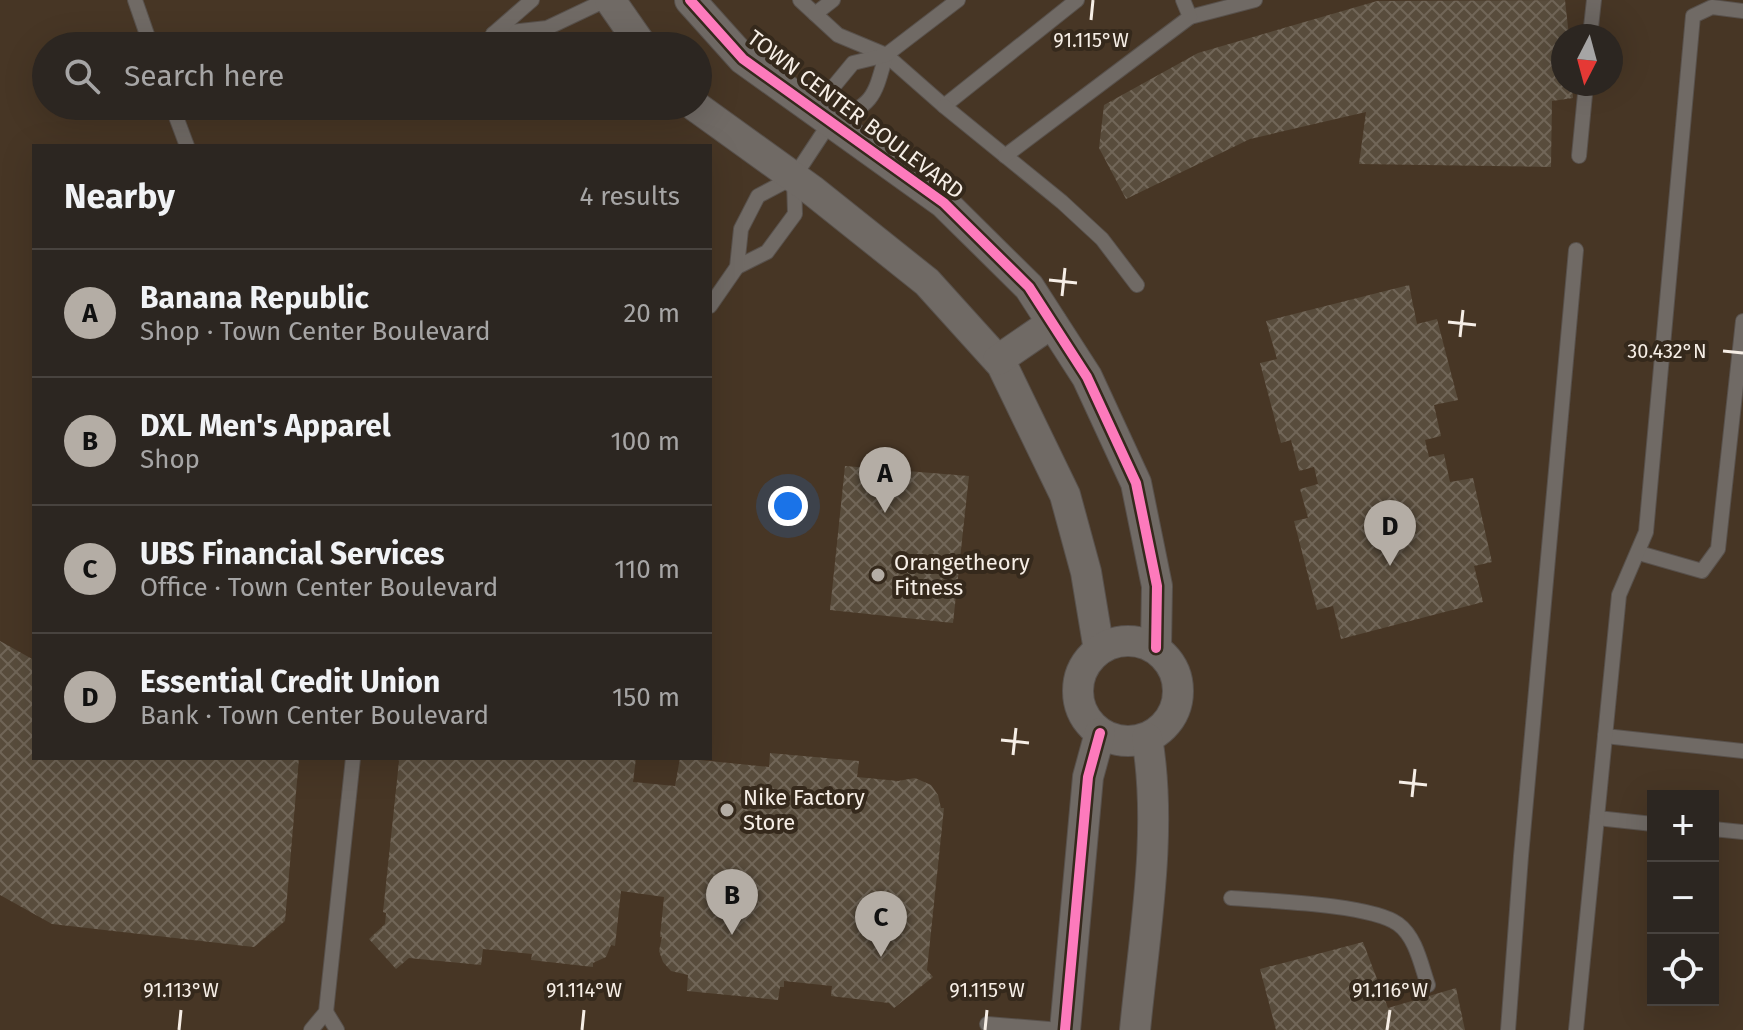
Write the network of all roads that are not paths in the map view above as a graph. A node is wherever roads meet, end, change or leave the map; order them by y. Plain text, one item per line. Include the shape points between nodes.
1 (135, 0) edge
2 (532, 0) edge
3 (608, 0) edge
4 (690, 0) edge
5 (800, 0) edge
6 (833, 0) edge
7 (958, 0) edge
8 (1077, 0) edge
9 (1183, 0) edge
10 (1255, 0) edge
11 (1594, 0) edge
12 (1743, 11) edge
13 (815, 14) junction
14 (1190, 17) junction
15 (1591, 24) edge
16 (146, 32) edge
17 (495, 32) edge
18 (511, 32) edge
19 (630, 32) edge
20 (886, 55) junction
21 (1585, 96) edge
22 (944, 106) junction
23 (712, 118) edge
24 (177, 120) edge
25 (831, 121) junction
26 (186, 144) edge
27 (1005, 156) junction
28 (1579, 156) dead end
29 (794, 177) junction
30 (1576, 250) dead end
31 (737, 267) junction
32 (1137, 285) dead end
33 (712, 303) edge
34 (1743, 321) edge
35 (1052, 323) junction
36 (998, 360) junction
37 (1639, 553) junction
38 (1156, 648) junction
39 (1099, 650) junction
40 (1100, 733) junction
41 (1605, 736) junction
42 (1147, 738) junction
43 (1743, 751) edge
44 (353, 760) edge
45 (1597, 818) junction
46 (1647, 823) edge
47 (1719, 830) edge
48 (1743, 832) edge
49 (1231, 898) dead end
50 (1428, 985) dead end
51 (326, 1012) junction
52 (987, 1024) dead end
53 (311, 1030) edge
54 (337, 1030) edge
55 (1063, 1030) edge
56 (1135, 1030) edge
57 (1508, 1030) edge
58 (1576, 1030) edge

1 - 16 lane
2 - 17 lane
3 - 18 lane via 547,28
3 - 19 street
4 - 25 street, TOWN CENTER BOULEVARD via 743,59
5 - 13 lane
6 - 13 lane
7 - 20 lane
8 - 22 lane
9 - 14 lane
10 - 14 lane
11 - 15 lane
12 - 37 lane via 1712,7 1693,16 1646,532
13 - 20 lane via 838,35
14 - 27 lane
20 - 22 lane
20 - 25 lane via 877,88 861,109
20 - 25 lane via 853,63 834,86
21 - 28 lane
22 - 27 lane
23 - 29 street
24 - 26 lane
25 - 29 lane
25 - 35 street, TOWN CENTER BOULEVARD via 944,203 1029,287
27 - 32 lane via 1102,239
29 - 31 lane via 758,196 741,229
29 - 31 lane via 795,214 767,252
29 - 36 street via 927,282
30 - 57 lane
31 - 33 lane
34 - 37 lane via 1718,549 1702,571
35 - 36 street
35 - 38 street, TOWN CENTER BOULEVARD via 1087,377 1136,483 1157,586
36 - 39 street via 1065,495 1086,572
37 - 41 lane via 1619,595
38 - 39 street via 1127,640
38 - 42 street via 1173,668 1178,701 1172,717
39 - 40 street via 1085,664 1078,702
40 - 42 street via 1131,742
40 - 55 street via 1088,777
41 - 43 lane
41 - 45 lane
42 - 56 street via 1153,775 1152,851
44 - 51 lane
45 - 46 lane
45 - 58 lane
47 - 48 lane
49 - 50 lane via 1357,910 1397,924 1413,942
51 - 53 lane
51 - 54 lane
52 - 55 lane

